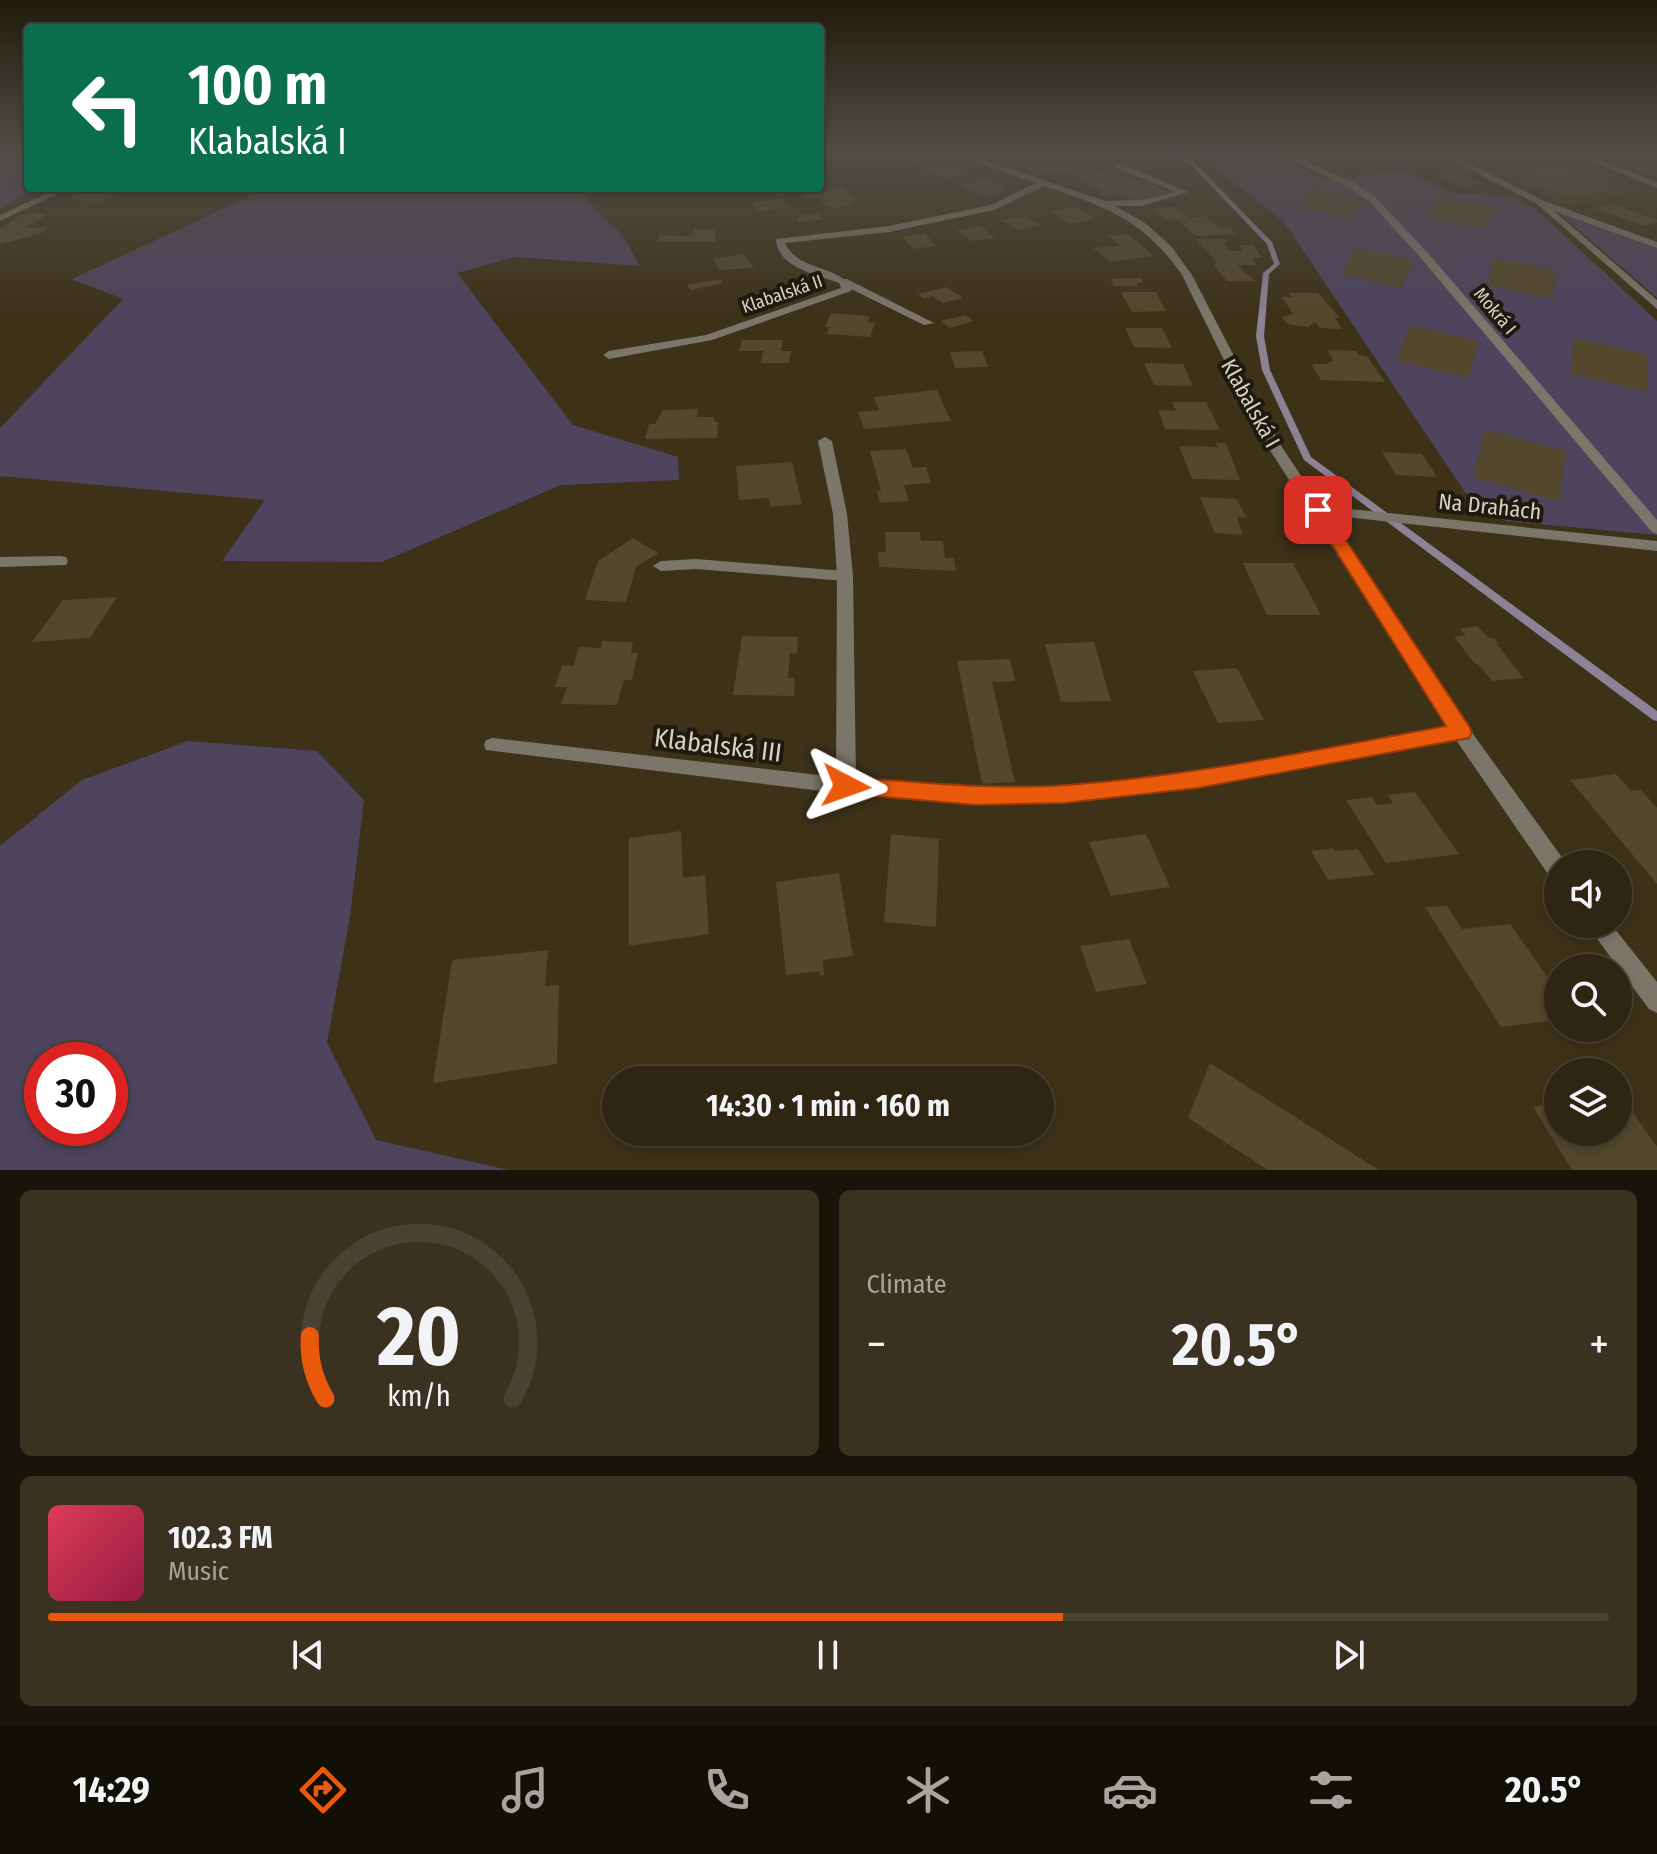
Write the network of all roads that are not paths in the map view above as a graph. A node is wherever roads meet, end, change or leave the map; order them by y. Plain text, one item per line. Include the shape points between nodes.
1 (25, 207) edge
2 (995, 207) edge
3 (1110, 207) edge
4 (1379, 207) edge
5 (1544, 207) edge
6 (1552, 207) edge
7 (0, 218) edge
8 (1657, 245) edge
9 (843, 281) junction
10 (1657, 306) edge
11 (928, 323) dead end
12 (609, 355) dead end
13 (825, 441) dead end
14 (1318, 510) junction
15 (1657, 529) edge
16 (1657, 546) edge
17 (60, 561) dead end
18 (0, 562) edge
19 (661, 566) dead end
20 (845, 576) junction
21 (1461, 732) junction
22 (493, 745) dead end
23 (846, 786) junction
24 (1544, 850) edge
25 (1608, 938) edge
26 (1657, 1001) edge

1 - 7 street
2 - 9 street, Klabalská II via 889,229 779,241 782,252 795,262
3 - 14 street, Klabalská I via 1142,225 1187,275 1271,441
4 - 15 street, Mokrá I
5 - 10 street
6 - 8 street
9 - 11 street
9 - 12 street, Klabalská II via 847,289 840,293 708,338
13 - 20 street via 840,514
14 - 16 street, Na Drahách
14 - 21 street, Klabalská I
17 - 18 street
19 - 20 street
20 - 23 street
21 - 23 street, Klabalská III via 1198,779 1065,794 976,796
21 - 24 street, Klabalská I
22 - 23 street, Klabalská III
25 - 26 street

